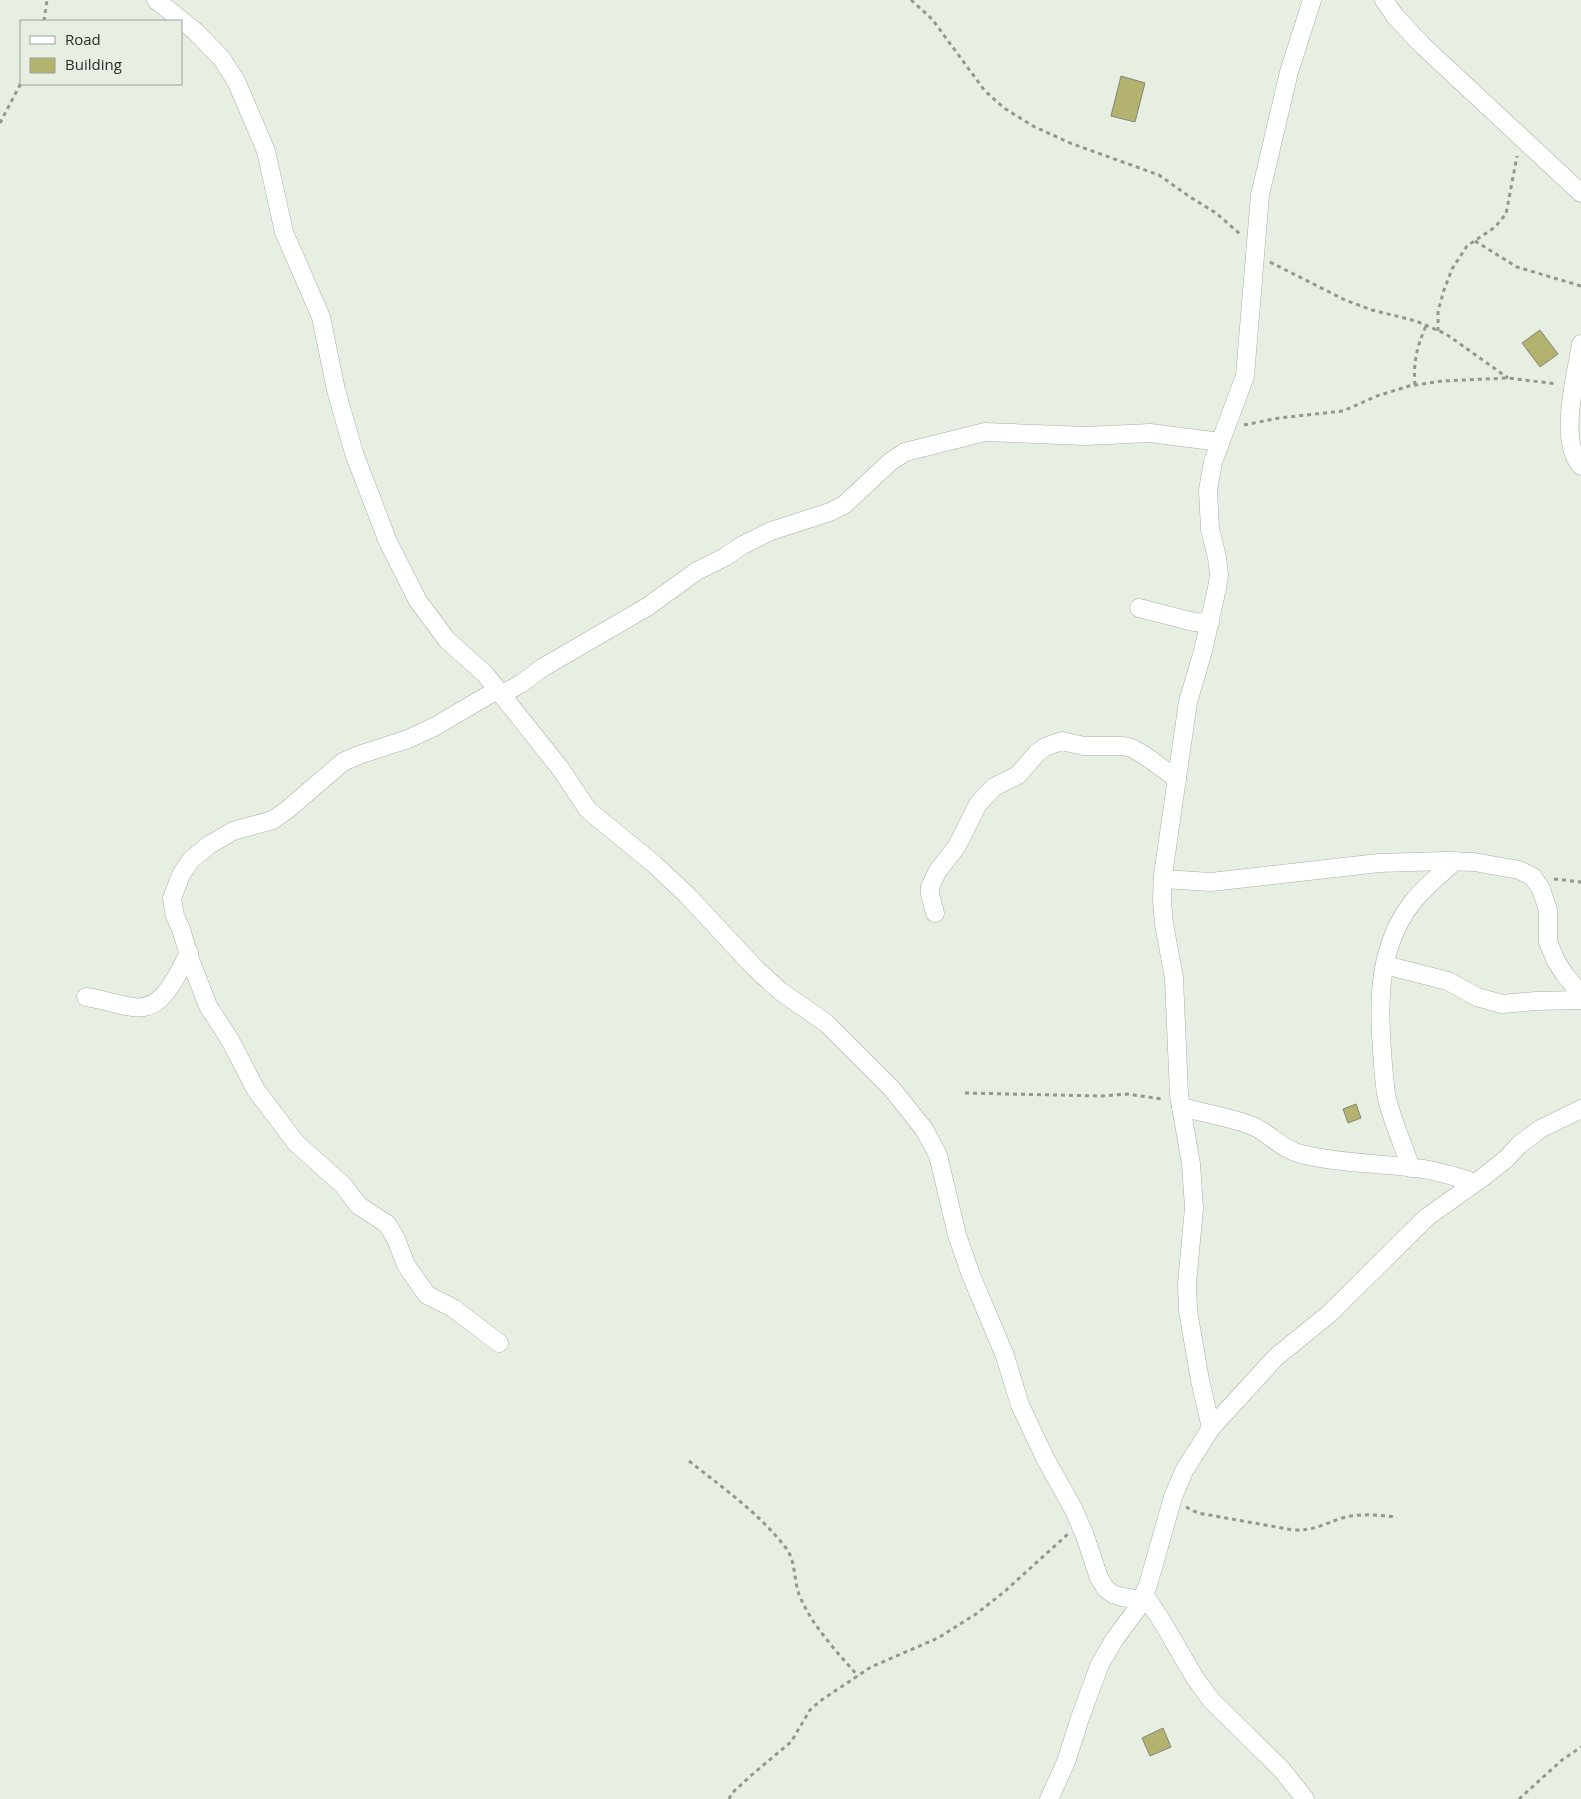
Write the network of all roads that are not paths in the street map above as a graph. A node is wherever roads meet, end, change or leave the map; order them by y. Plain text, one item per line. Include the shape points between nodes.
1 (156, 0) edge
2 (1312, 0) edge
3 (1384, 0) edge
4 (181, 20) edge
5 (182, 21) edge
6 (1581, 193) edge
7 (1581, 344) edge
8 (1222, 436) junction
9 (1581, 466) edge
10 (1139, 608) dead end
11 (1210, 623) junction
12 (499, 692) junction
13 (1177, 779) junction
14 (1455, 861) junction
15 (1163, 879) junction
16 (935, 913) dead end
17 (188, 953) junction
18 (1384, 965) junction
19 (1581, 994) edge
20 (86, 997) dead end
21 (1581, 1000) edge
22 (1181, 1105) junction
23 (1581, 1109) edge
24 (1411, 1168) junction
25 (1475, 1183) junction
26 (499, 1343) dead end
27 (1211, 1428) junction
28 (1142, 1597) junction
29 (1049, 1799) edge
30 (1305, 1799) edge

1 - 4 street
2 - 8 street via 1289,72 1260,195 1245,376
3 - 6 street via 1422,45
5 - 12 street via 222,59 236,81 266,151 284,232 321,317 336,390 354,453 388,542 418,601 446,640 485,674
7 - 9 street via 1570,416 1571,450
8 - 11 street via 1208,490 1210,529 1218,575
8 - 12 street via 985,432 905,452 844,504 741,546 522,683
10 - 11 street
11 - 13 street via 1188,702
12 - 17 street via 408,739 342,762 273,820 233,831 191,860 180,875 172,898
12 - 28 street via 560,768 588,810 687,895 780,991 838,1034 924,1128 938,1155 960,1244 1006,1356 1020,1406 1080,1523 1099,1578 1113,1594
13 - 15 street
13 - 16 street via 1132,748 1084,746 1062,741 1045,747 1018,775 994,787 978,804 957,846 930,887
14 - 15 street via 1379,863 1210,882
14 - 18 street via 1411,904 1396,930
14 - 19 street via 1519,870 1533,877 1548,910 1548,942 1556,961
15 - 22 street via 1164,924 1174,978
17 - 20 street via 163,997 151,1004 136,1008
17 - 26 street via 208,1006 256,1090 296,1143 343,1185 358,1205 387,1224 406,1265 427,1295 453,1308
18 - 21 street via 1448,981 1477,997 1502,1004
18 - 24 street via 1379,998 1383,1070 1388,1099
22 - 24 street via 1258,1128 1299,1154
22 - 27 street via 1192,1164 1194,1208 1187,1284 1188,1311
23 - 25 street via 1540,1129
24 - 25 street
25 - 27 street via 1427,1217 1329,1314 1276,1357
27 - 28 street via 1184,1471 1173,1497
28 - 29 street via 1100,1664 1066,1762
28 - 30 street via 1163,1622 1194,1678 1211,1700 1282,1770

